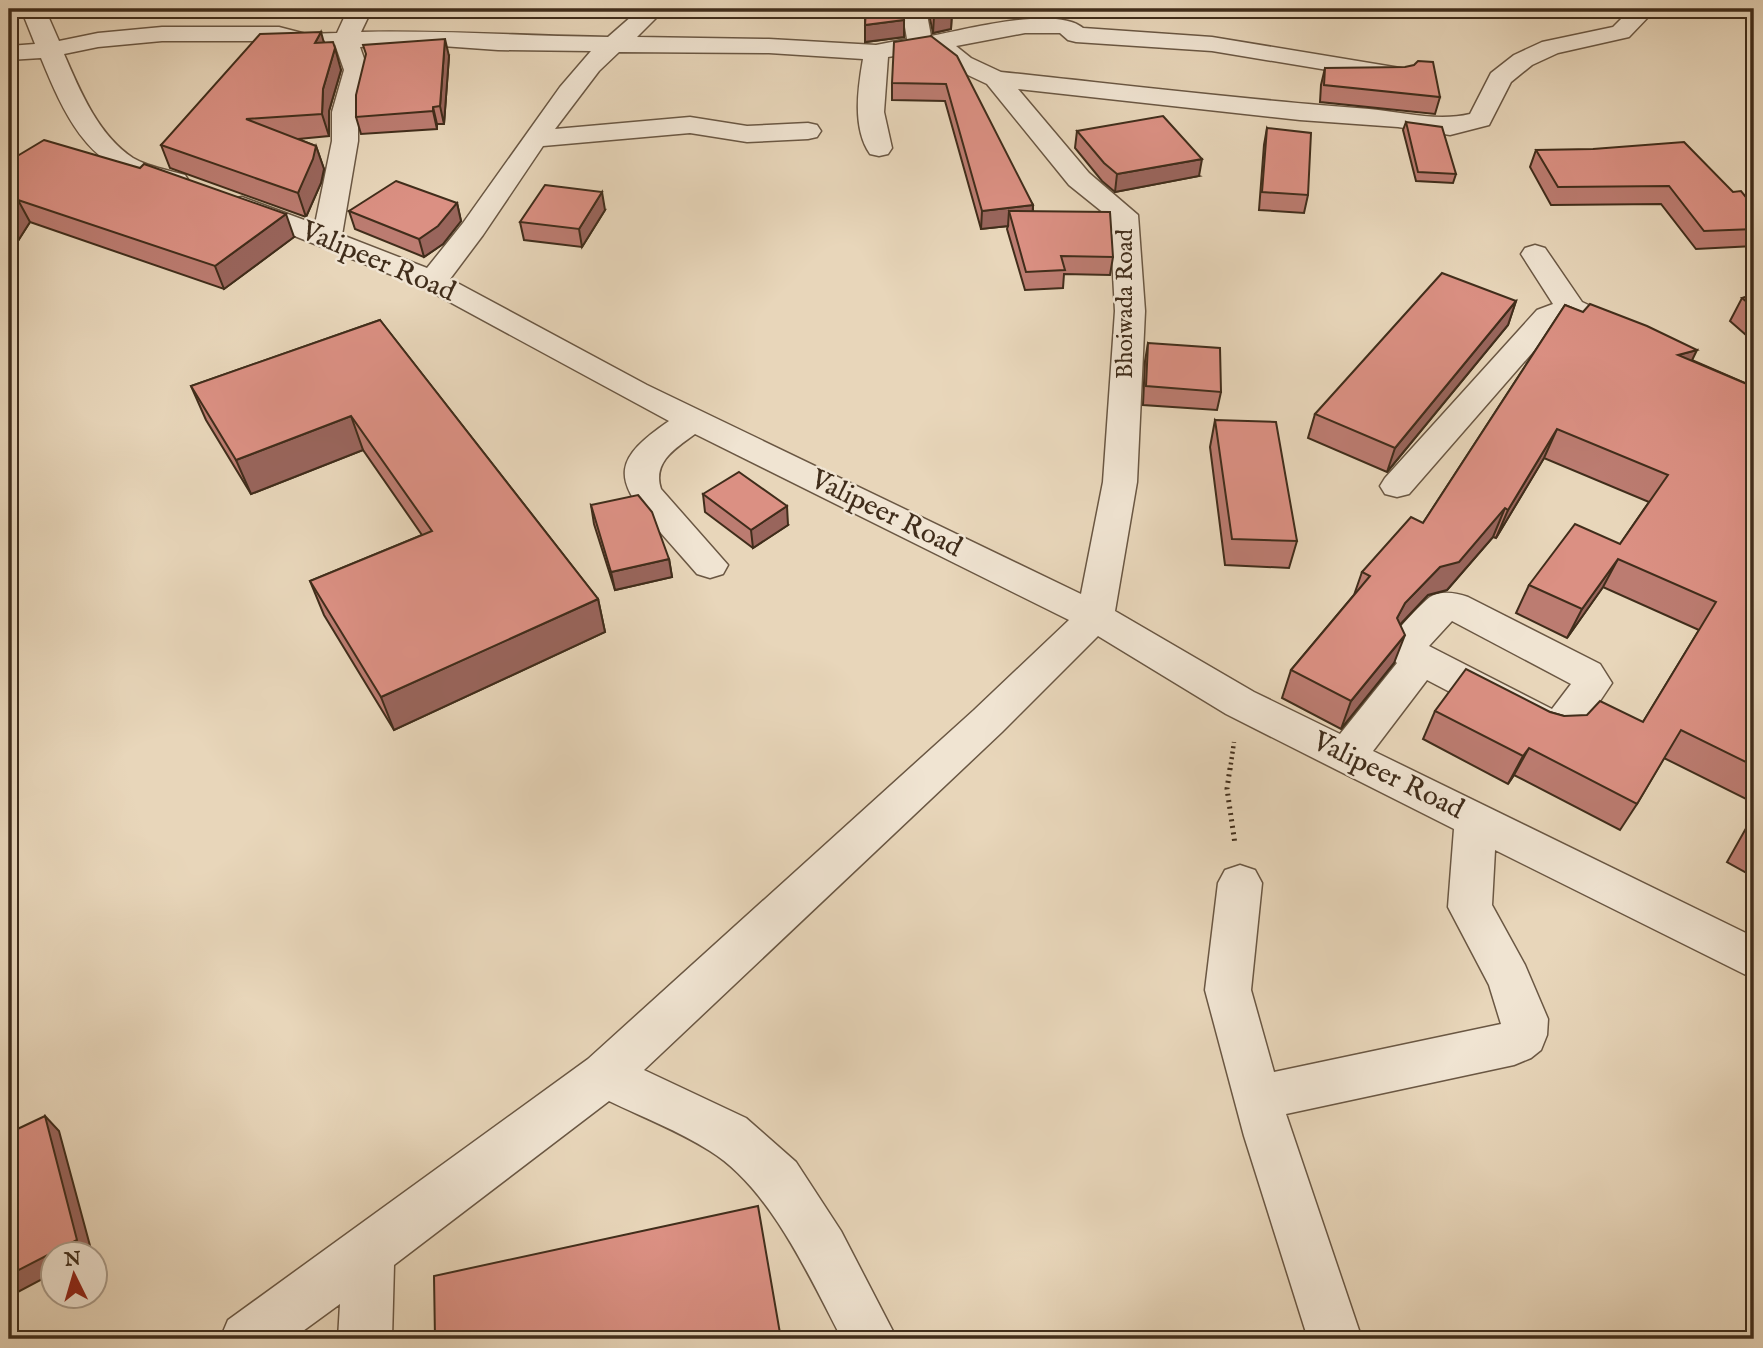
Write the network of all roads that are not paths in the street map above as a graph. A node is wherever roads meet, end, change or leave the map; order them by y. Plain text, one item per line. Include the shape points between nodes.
1 (33, 9) edge
2 (360, 9) edge
3 (653, 9) edge
4 (914, 9) edge
5 (1639, 9) edge
6 (346, 40) junction
7 (928, 42) junction
8 (616, 44) junction
9 (51, 50) junction
10 (876, 52) junction
11 (9, 53) edge
12 (1400, 75) edge
13 (996, 79) junction
14 (808, 131) dead end
15 (535, 139) junction
16 (879, 148) dead end
17 (327, 237) junction
18 (1535, 254) dead end
19 (432, 281) junction
20 (1571, 308) junction
21 (1646, 345) edge
22 (693, 420) junction
23 (1397, 486) dead end
24 (710, 565) dead end
25 (1095, 617) junction
26 (1421, 660) dead end
27 (1346, 756) junction
28 (1476, 820) junction
29 (1240, 884) road end
30 (1754, 959) edge
31 (605, 1075) junction
32 (1257, 1098) junction
33 (369, 1252) junction
34 (247, 1339) edge
35 (365, 1339) edge
36 (870, 1339) edge
37 (1335, 1339) edge

1 - 9 street, Valipeer Road
2 - 6 street
3 - 8 street
4 - 7 street
5 - 13 street via 1621,32 1551,47 1523,60 1500,78 1480,119 1450,127
6 - 8 street
6 - 9 street via 305,41 279,34 162,34
6 - 17 street via 356,70 345,112 345,141
7 - 10 street
7 - 12 street via 1025,26 1066,26 1076,35 1212,44
7 - 13 street, Bhoiwada Road
8 - 10 street
8 - 15 street via 591,64
9 - 11 street
9 - 17 street, Valipeer Road via 84,120 123,163
10 - 16 street via 869,102
13 - 25 street, Bhoiwada Road via 1079,179 1124,215 1130,311 1120,482
14 - 15 street via 747,134 690,125
15 - 19 street via 464,244
17 - 19 street, Valipeer Road
18 - 20 street
19 - 22 street, Valipeer Road
20 - 21 street
20 - 23 street via 1548,316
22 - 24 street via 653,449 640,468 639,482
22 - 25 street, Valipeer Road
25 - 27 street, Valipeer Road via 1240,703
25 - 31 street
26 - 27 street
27 - 28 street, Valipeer Road
28 - 30 street, Valipeer Road
28 - 32 street via 1470,907 1509,979 1525,1019 1524,1035 1514,1042
29 - 32 street via 1228,990
31 - 33 street
31 - 36 street via 729,1135 778,1179 823,1249
32 - 37 street
33 - 34 street
33 - 35 street

